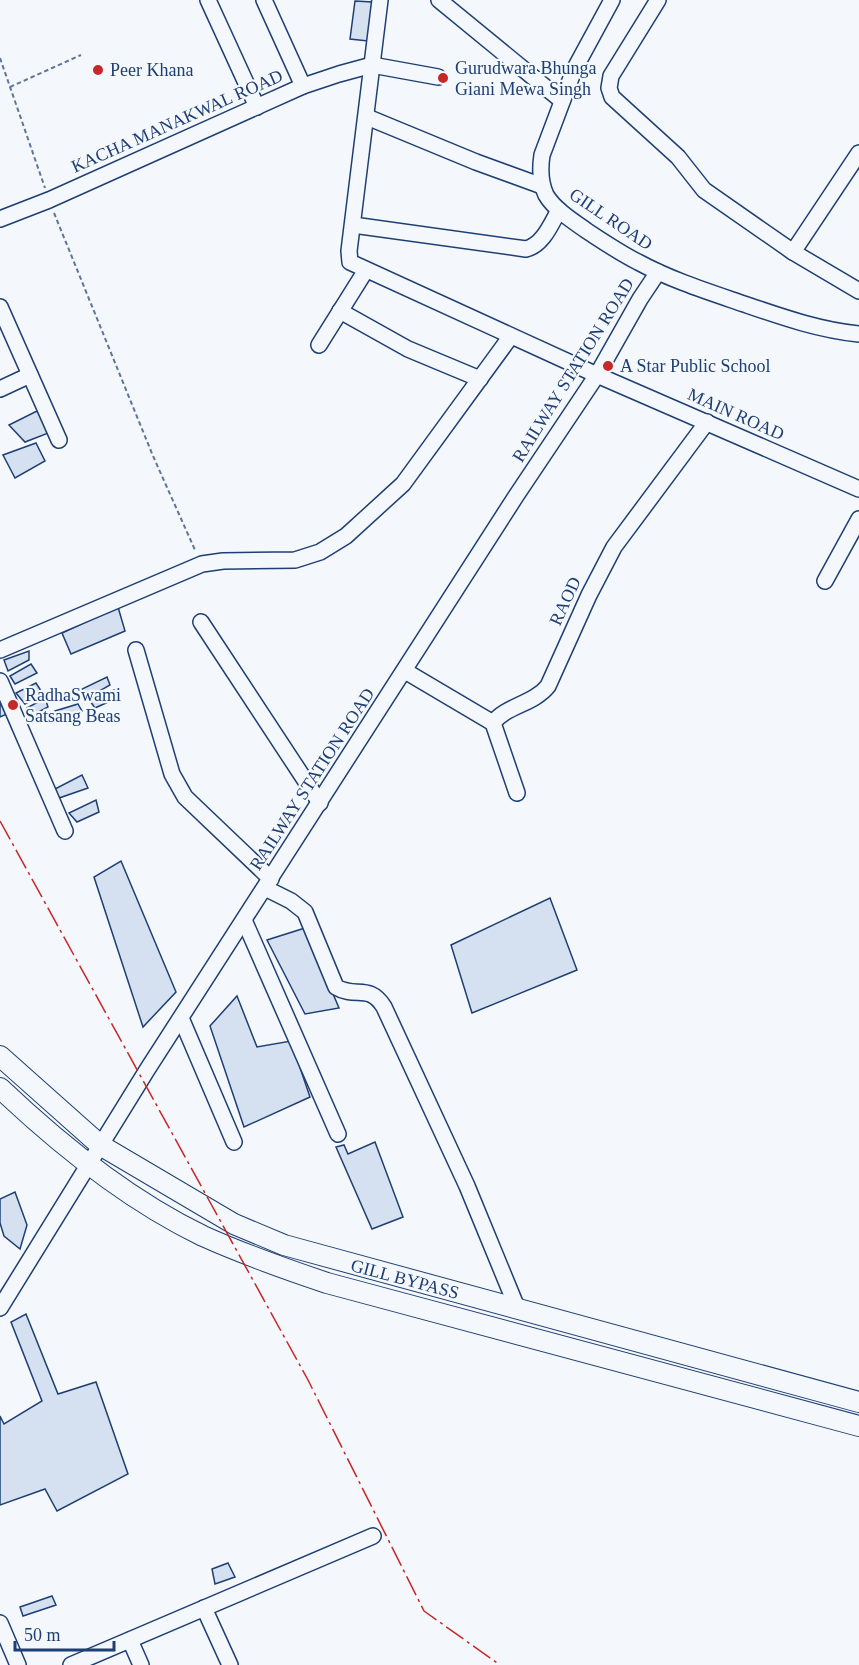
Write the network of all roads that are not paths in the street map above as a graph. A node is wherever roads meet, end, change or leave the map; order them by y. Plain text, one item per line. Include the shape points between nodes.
1 (208, 0) edge
2 (264, 0) edge
3 (380, 0) edge
4 (439, 0) edge
5 (612, 0) edge
6 (658, 0) edge
7 (372, 65) junction
8 (438, 77) dead end
9 (303, 86) junction
10 (561, 100) junction
11 (257, 107) junction
12 (367, 117) junction
13 (859, 153) edge
14 (542, 186) junction
15 (559, 210) junction
16 (0, 219) edge
17 (353, 225) junction
18 (793, 252) junction
19 (366, 270) junction
20 (658, 272) junction
21 (859, 291) edge
22 (0, 308) edge
23 (340, 311) junction
24 (859, 334) edge
25 (511, 336) junction
26 (318, 345) dead end
27 (30, 375) junction
28 (597, 375) junction
29 (480, 379) junction
30 (0, 389) edge
31 (707, 422) junction
32 (58, 440) dead end
33 (859, 489) edge
34 (859, 519) edge
35 (825, 581) dead end
36 (201, 622) dead end
37 (0, 650) edge
38 (136, 650) dead end
39 (405, 671) junction
40 (0, 681) edge
41 (493, 723) junction
42 (517, 793) dead end
43 (320, 802) junction
44 (65, 831) dead end
45 (268, 884) junction
46 (244, 920) junction
47 (181, 1018) junction
48 (0, 1056) edge
49 (0, 1088) edge
50 (338, 1134) dead end
51 (234, 1142) dead end
52 (100, 1145) junction
53 (89, 1164) junction
54 (0, 1308) edge
55 (518, 1310) junction
56 (859, 1402) edge
57 (859, 1426) edge
58 (373, 1536) dead end
59 (204, 1608) junction
60 (0, 1623) edge
61 (130, 1640) junction
62 (18, 1665) edge
63 (71, 1665) edge
64 (141, 1665) edge
65 (230, 1665) edge

1 - 11 street
2 - 9 street
3 - 7 street
4 - 10 street
5 - 10 street
6 - 18 street via 610,76 612,97 678,157 704,190
7 - 8 street
7 - 9 street, KACHA MANAKWAL ROAD
7 - 12 street
9 - 11 street, KACHA MANAKWAL ROAD
10 - 14 street via 542,155
11 - 16 street, KACHA MANAKWAL ROAD
12 - 14 street
12 - 17 street
13 - 18 street
14 - 15 street, GILL ROAD
15 - 17 street via 537,245 526,249
15 - 20 street, GILL ROAD via 618,251
17 - 19 street via 348,257
18 - 21 street
19 - 23 street
19 - 25 street, MAIN ROAD
20 - 24 street, GILL ROAD via 792,321
20 - 28 street, RAILWAY STATION ROAD
22 - 27 street
23 - 26 street
23 - 29 street via 408,349
25 - 28 street, MAIN ROAD
25 - 29 street
27 - 30 street
27 - 32 street
28 - 31 street, MAIN ROAD
28 - 39 street, RAILWAY STATION ROAD
29 - 37 street via 403,484 332,546 295,560 202,564
31 - 33 street, MAIN ROAD
31 - 41 street, RAOD via 614,547 548,686
34 - 35 street
36 - 43 street
38 - 45 street via 178,787
39 - 41 street
39 - 43 street, RAILWAY STATION ROAD
40 - 44 street
41 - 42 street
43 - 45 street, RAILWAY STATION ROAD
45 - 46 street, RAILWAY STATION ROAD
45 - 55 street via 305,912 336,987 372,994 384,1007 467,1186
46 - 47 street, RAILWAY STATION ROAD
46 - 50 street
47 - 51 street
47 - 52 street, RAILWAY STATION ROAD
48 - 52 main road, GILL BYPASS
49 - 53 main road, GILL BYPASS
52 - 53 street, RAILWAY STATION ROAD
52 - 55 main road, GILL BYPASS via 234,1224 284,1245
53 - 54 street, RAILWAY STATION ROAD
53 - 57 main road, GILL BYPASS via 141,1201 201,1235 258,1260 317,1280
55 - 56 main road, GILL BYPASS
58 - 59 street
59 - 61 street
59 - 65 street
60 - 62 street
61 - 63 street
61 - 64 street

